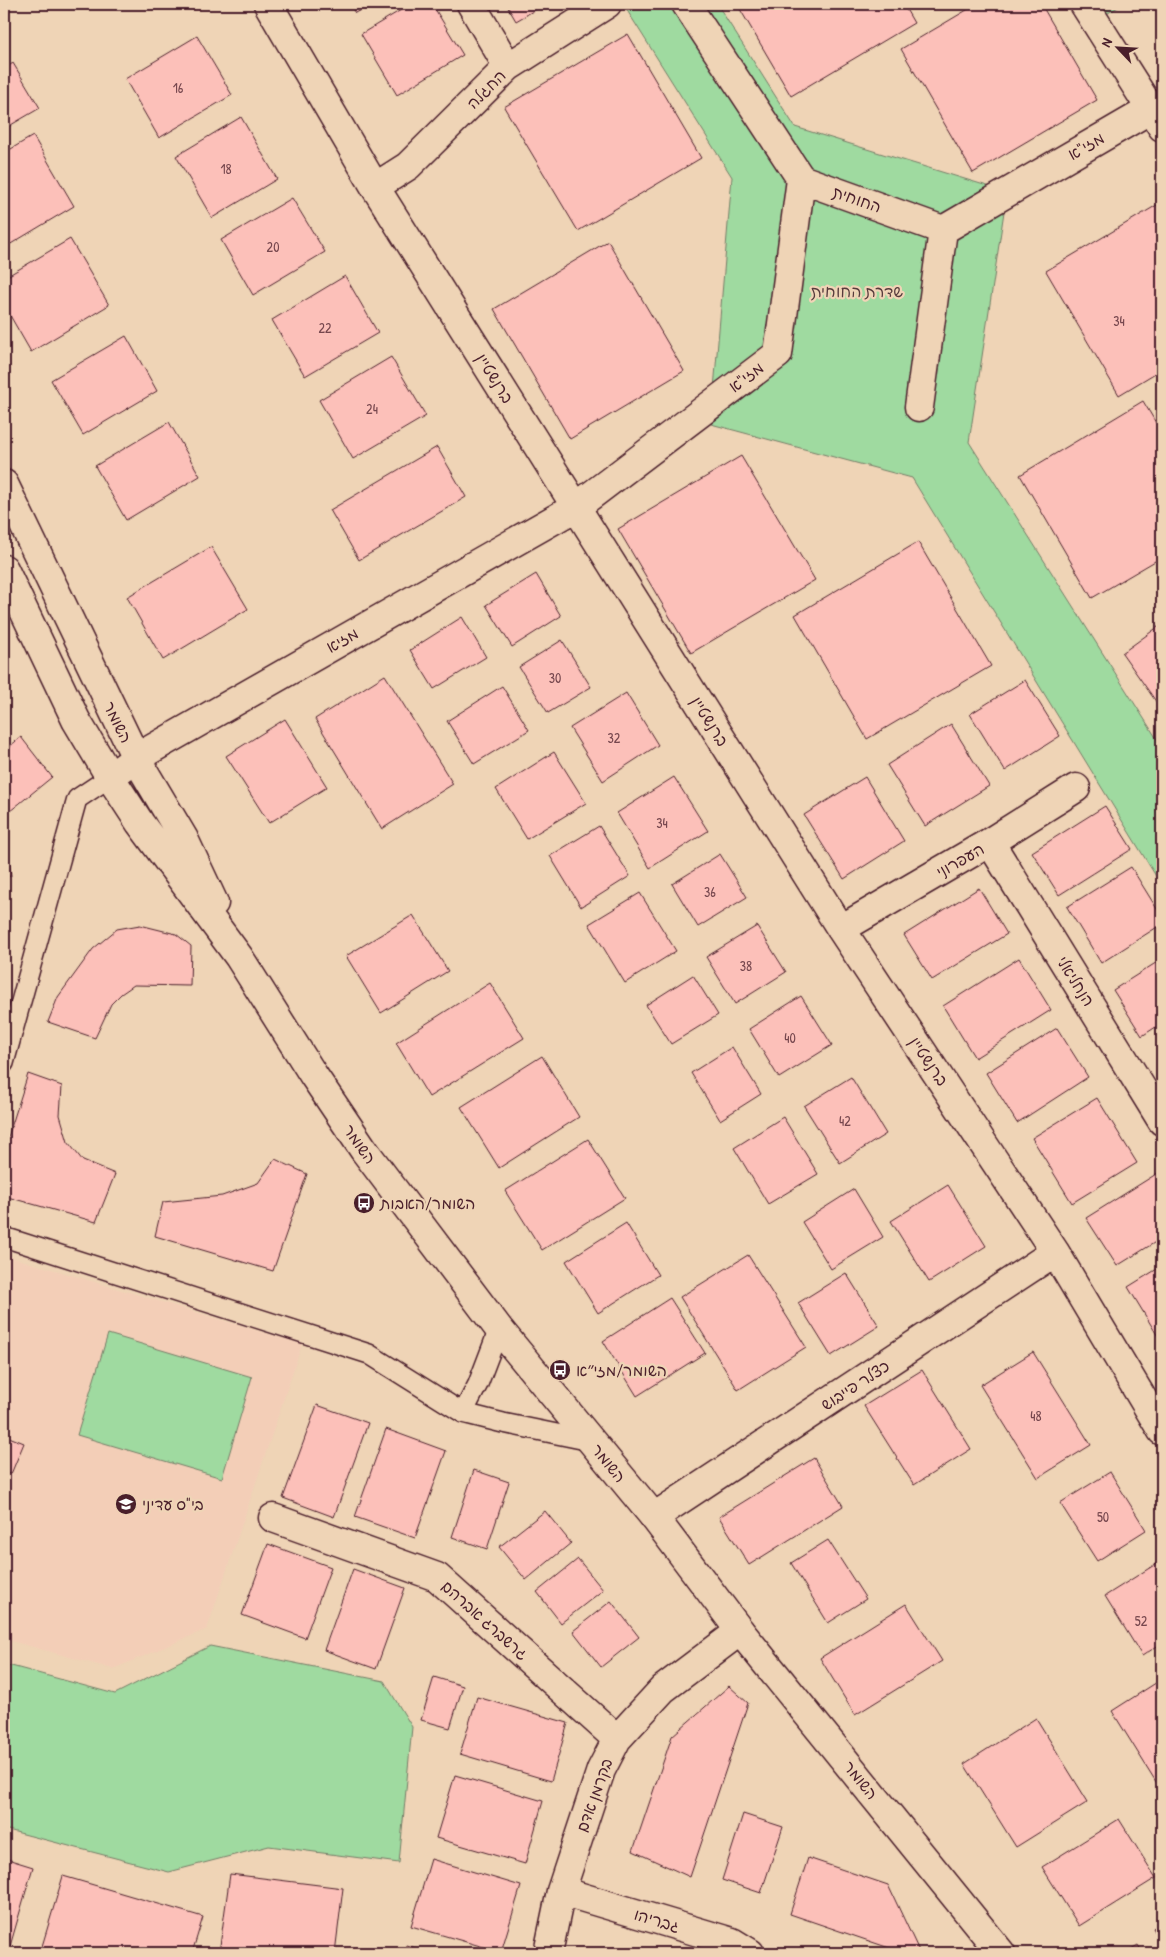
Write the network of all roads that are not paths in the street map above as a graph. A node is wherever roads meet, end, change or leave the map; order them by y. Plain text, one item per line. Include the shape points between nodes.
1 (268, 4) edge
2 (471, 4) edge
3 (607, 4) edge
4 (686, 4) edge
5 (1084, 4) edge
6 (508, 67) junction
7 (1157, 118) edge
8 (801, 180) junction
9 (375, 187) junction
10 (943, 230) junction
11 (919, 407) dead end
12 (4, 484) edge
13 (576, 507) junction
14 (4, 569) edge
15 (136, 758) junction
16 (110, 777) junction
17 (1076, 788) dead end
18 (990, 842) junction
19 (841, 929) junction
20 (238, 957) junction
21 (4, 1062) edge
22 (1162, 1121) edge
23 (4, 1237) edge
24 (1056, 1252) junction
25 (499, 1329) junction
26 (463, 1413) junction
27 (1162, 1431) edge
28 (591, 1441) junction
29 (654, 1517) junction
30 (273, 1518) dead end
31 (740, 1631) junction
32 (617, 1739) junction
33 (561, 1891) junction
34 (548, 1953) edge
35 (750, 1953) edge
36 (1001, 1953) edge

1 - 9 street, ברנשטיין
2 - 6 street
3 - 6 street, החגלה
4 - 8 street
5 - 7 street
6 - 9 street, החגלה via 408,166
7 - 10 street, מזי"א
8 - 10 street, החוחית
8 - 13 street, מזי"א via 778,354
9 - 13 street, ברנשטיין
10 - 11 street
12 - 15 street, השומר
13 - 15 street, מזיא
13 - 19 street, ברנשטיין
14 - 16 street, השומר via 76,720
15 - 16 street, מזיא
15 - 20 street, השומר via 184,838
16 - 20 street, השומר
16 - 21 lane via 77,799
17 - 18 street, העפרוני
18 - 19 street, העפרוני
18 - 22 street, הנחליאלי
19 - 24 street, ברנשטיין
20 - 25 street, השומר via 364,1150
23 - 26 lane via 369,1354
24 - 27 street, ברנשטיין
24 - 29 street, כצלר פייבוש
25 - 26 lane
25 - 28 street, השומר
26 - 28 lane
28 - 29 street, השומר
29 - 31 street, השומר
30 - 32 street, גרשברג אברהם via 437,1578
31 - 32 street, בקרמן אדם via 663,1689
31 - 36 street, השומר
32 - 33 street, בקרמן אדם via 601,1770
33 - 34 street, בקרמן אדם
33 - 35 street, גבריהו via 732,1942

